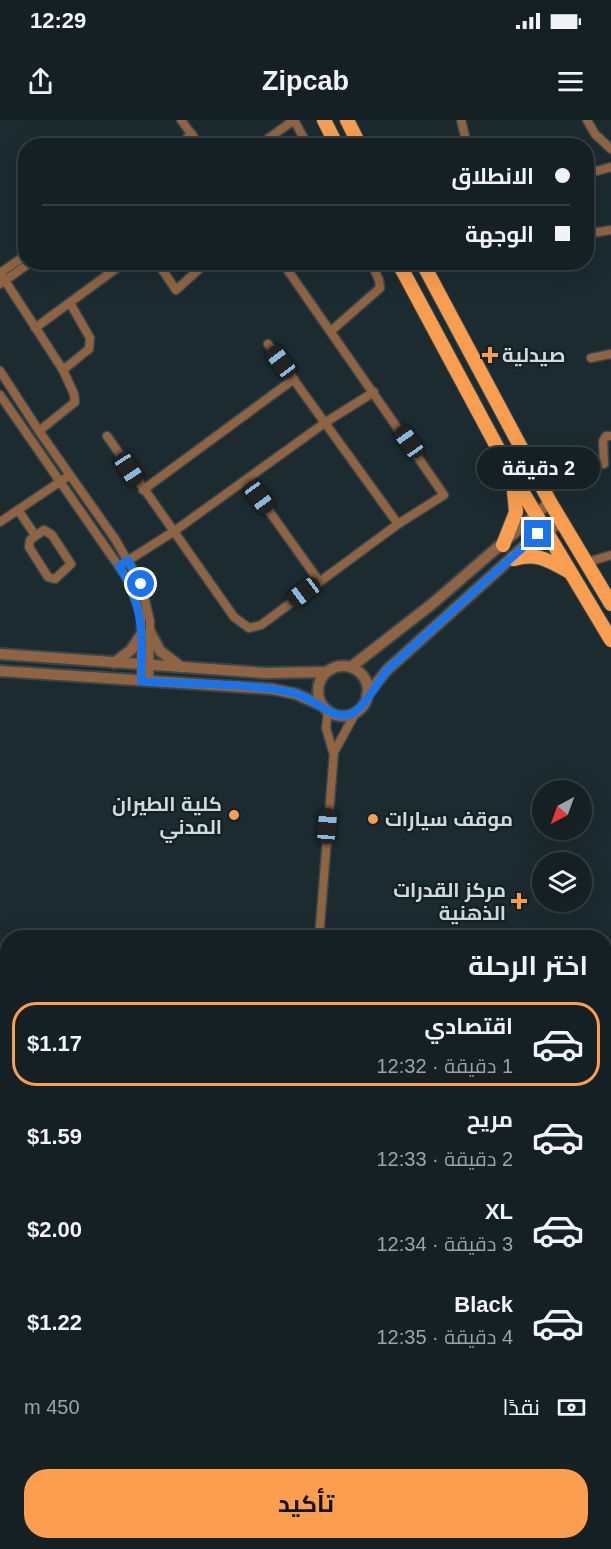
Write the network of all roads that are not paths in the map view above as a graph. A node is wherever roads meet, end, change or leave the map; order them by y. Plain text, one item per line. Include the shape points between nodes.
1 (181, 120) edge
2 (294, 120) edge
3 (324, 120) edge
4 (347, 120) edge
5 (461, 120) edge
6 (587, 120) edge
7 (192, 134) junction
8 (465, 136) dead end
9 (187, 138) edge
10 (195, 138) edge
11 (269, 138) edge
12 (304, 138) edge
13 (333, 138) edge
14 (356, 138) edge
15 (611, 149) edge
16 (611, 167) edge
17 (594, 172) edge
18 (611, 230) edge
19 (594, 233) edge
20 (18, 262) edge
21 (18, 269) edge
22 (114, 270) edge
23 (162, 270) edge
24 (198, 270) edge
25 (289, 270) edge
26 (374, 270) edge
27 (402, 270) edge
28 (426, 270) edge
29 (1, 278) edge
30 (70, 303) junction
31 (35, 328) junction
32 (331, 331) junction
33 (268, 344) dead end
34 (611, 354) edge
35 (591, 358) dead end
36 (0, 370) edge
37 (63, 370) junction
38 (294, 379) junction
39 (374, 392) junction
40 (0, 395) edge
41 (326, 422) junction
42 (39, 431) junction
43 (107, 436) dead end
44 (611, 436) edge
45 (604, 464) dead end
46 (510, 471) junction
47 (70, 476) junction
48 (247, 480) junction
49 (60, 482) junction
50 (143, 490) junction
51 (550, 502) junction
52 (18, 510) junction
53 (536, 513) junction
54 (0, 522) edge
55 (562, 523) junction
56 (398, 524) junction
57 (546, 530) junction
58 (174, 531) junction
59 (35, 535) junction
60 (503, 545) junction
61 (611, 555) edge
62 (514, 559) junction
63 (128, 560) junction
64 (585, 563) junction
65 (119, 566) junction
66 (570, 573) junction
67 (319, 581) junction
68 (611, 604) edge
69 (145, 634) junction
70 (611, 640) edge
71 (0, 654) edge
72 (114, 663) junction
73 (146, 665) junction
74 (182, 667) junction
75 (351, 667) junction
76 (0, 671) edge
77 (326, 672) junction
78 (145, 682) junction
79 (367, 695) junction
80 (326, 709) junction
81 (356, 712) junction
82 (334, 752) junction
83 (320, 930) edge

1 - 7 street
2 - 11 street
2 - 12 street
3 - 13 main road
4 - 14 main road
5 - 8 street
6 - 15 street
7 - 9 street
7 - 10 street
16 - 17 street
18 - 19 street
20 - 29 street
21 - 29 street
22 - 30 street
23 - 24 street via 176,290
25 - 32 street
26 - 32 street via 380,288
27 - 46 main road
28 - 51 main road
29 - 31 street
30 - 31 street
30 - 37 street via 90,344
31 - 37 street
32 - 39 street
33 - 38 street
34 - 35 street
36 - 42 street
37 - 42 street via 75,402
38 - 41 street
38 - 50 street
39 - 41 street
39 - 56 street via 444,493
40 - 49 street
41 - 48 street
41 - 56 street
42 - 47 street
43 - 50 street
44 - 45 street via 603,441
46 - 53 main road
46 - 60 main road via 516,512
47 - 49 street
47 - 63 street
48 - 58 street
48 - 67 street
49 - 52 street
49 - 65 street
50 - 58 street
51 - 53 street
51 - 55 main road
52 - 54 street
52 - 59 street
53 - 57 main road
53 - 60 street
55 - 57 street
55 - 64 main road
56 - 67 street
57 - 62 street
57 - 66 main road
58 - 63 street
58 - 67 street via 234,617 249,628 261,625
59 - 59 street via 29,547 48,577 55,579 70,567 70,561 48,531
60 - 75 street via 380,648
61 - 64 street
62 - 66 main road via 536,555
62 - 79 street via 406,652
63 - 65 street
63 - 69 street via 147,602
64 - 68 main road
65 - 69 street via 138,601
66 - 70 main road
69 - 72 street
69 - 73 street
69 - 74 street
71 - 72 street
72 - 73 street
73 - 74 street
73 - 78 street
74 - 77 street via 265,673
75 - 77 street via 338,666
75 - 79 street via 364,678
76 - 78 street
77 - 80 street via 318,685 319,700
78 - 80 street via 272,689 296,694
79 - 81 street
80 - 81 street via 342,716
80 - 82 street
81 - 82 street
82 - 83 street

